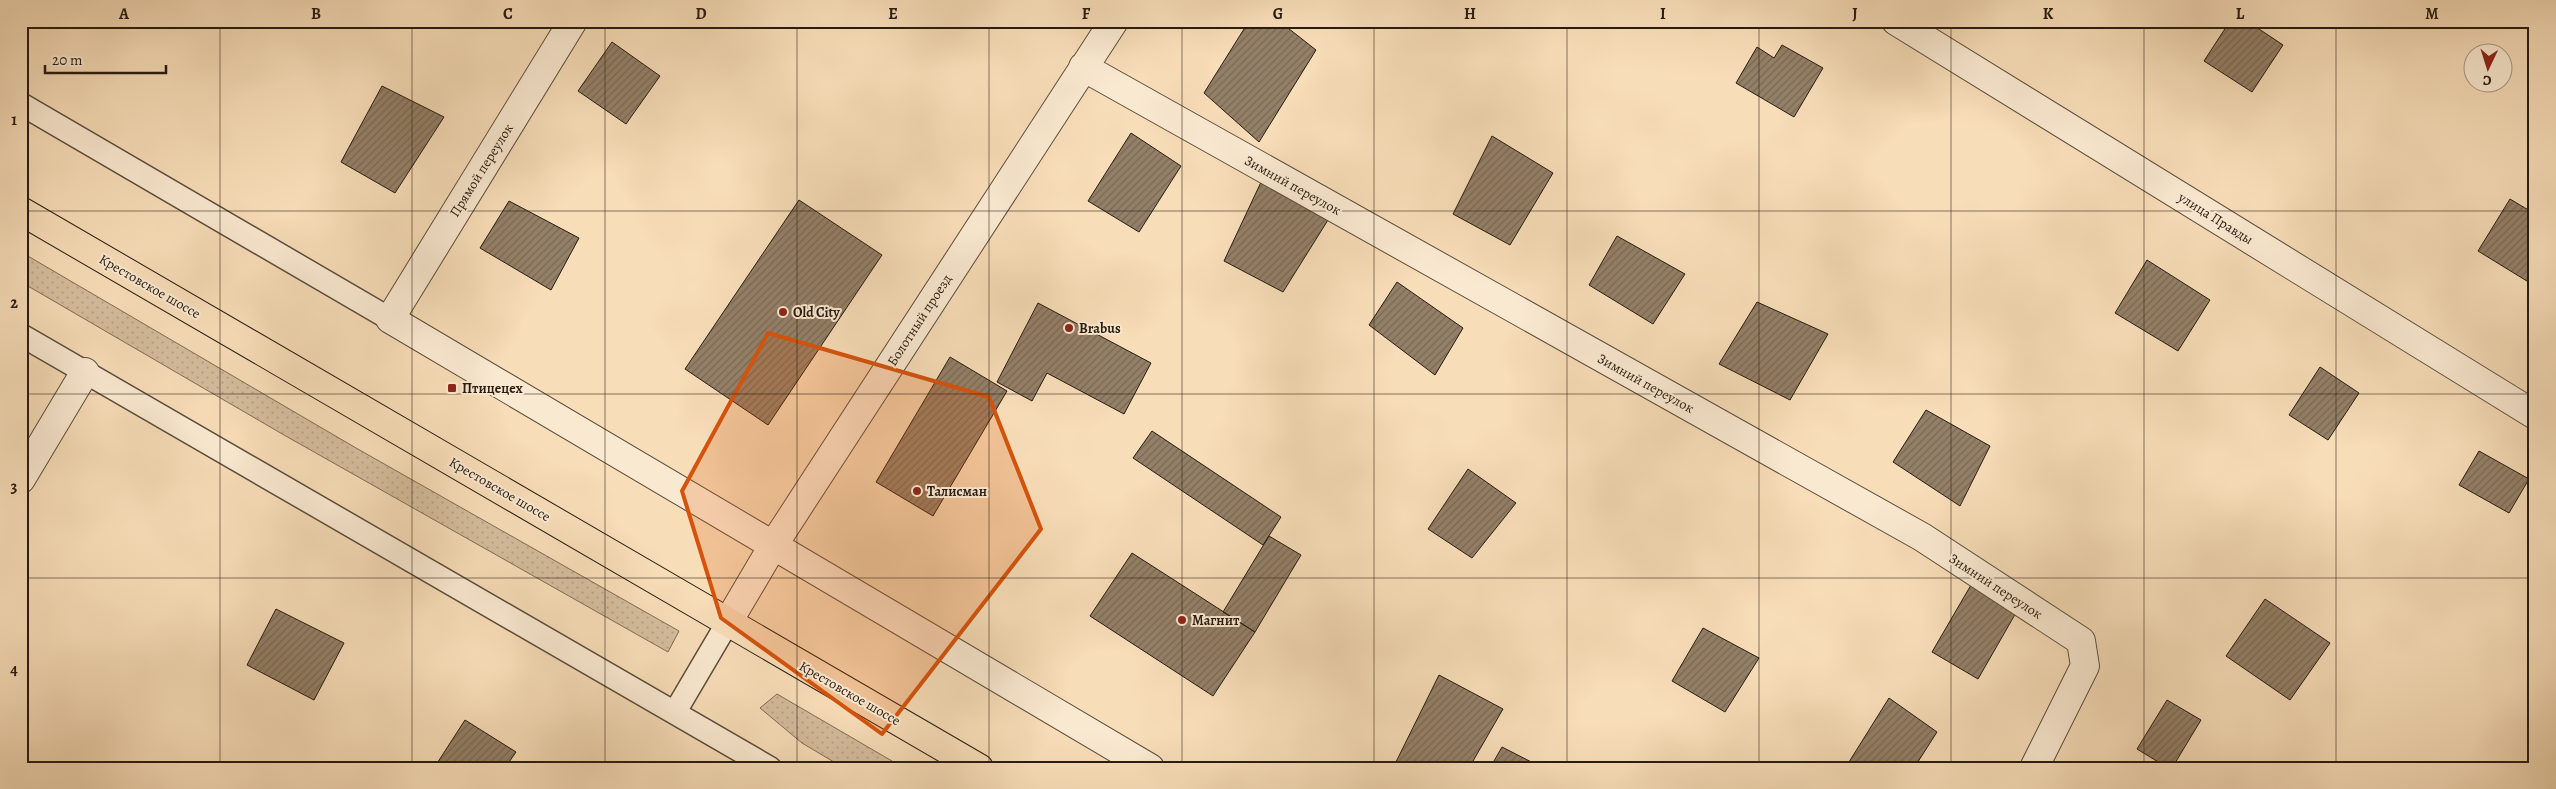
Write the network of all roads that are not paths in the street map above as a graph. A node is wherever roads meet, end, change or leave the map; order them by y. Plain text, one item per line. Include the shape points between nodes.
1 (573, 21) edge
2 (1114, 21) edge
3 (1896, 21) edge
4 (1083, 67) junction
5 (21, 104) edge
6 (21, 211) edge
7 (390, 319) junction
8 (21, 335) edge
9 (85, 372) junction
10 (2535, 415) edge
11 (21, 479) edge
12 (774, 544) junction
13 (728, 622) junction
14 (675, 712) junction
15 (770, 768) edge
16 (979, 768) edge
17 (1150, 768) edge
18 (2034, 768) edge

1 - 7 street, Прямой переулок
2 - 4 street, Болотный проезд
3 - 10 street, улица Правды
4 - 12 street, Болотный проезд
4 - 18 street, Зимний переулок via 1922,537 2081,641 2085,666
5 - 7 lane
6 - 13 main road, Крестовское шоссе
7 - 12 street
8 - 9 lane
9 - 11 street
9 - 14 lane
12 - 13 street, Болотный проезд
12 - 17 street
13 - 14 lane
13 - 16 main road, Крестовское шоссе
14 - 15 lane

